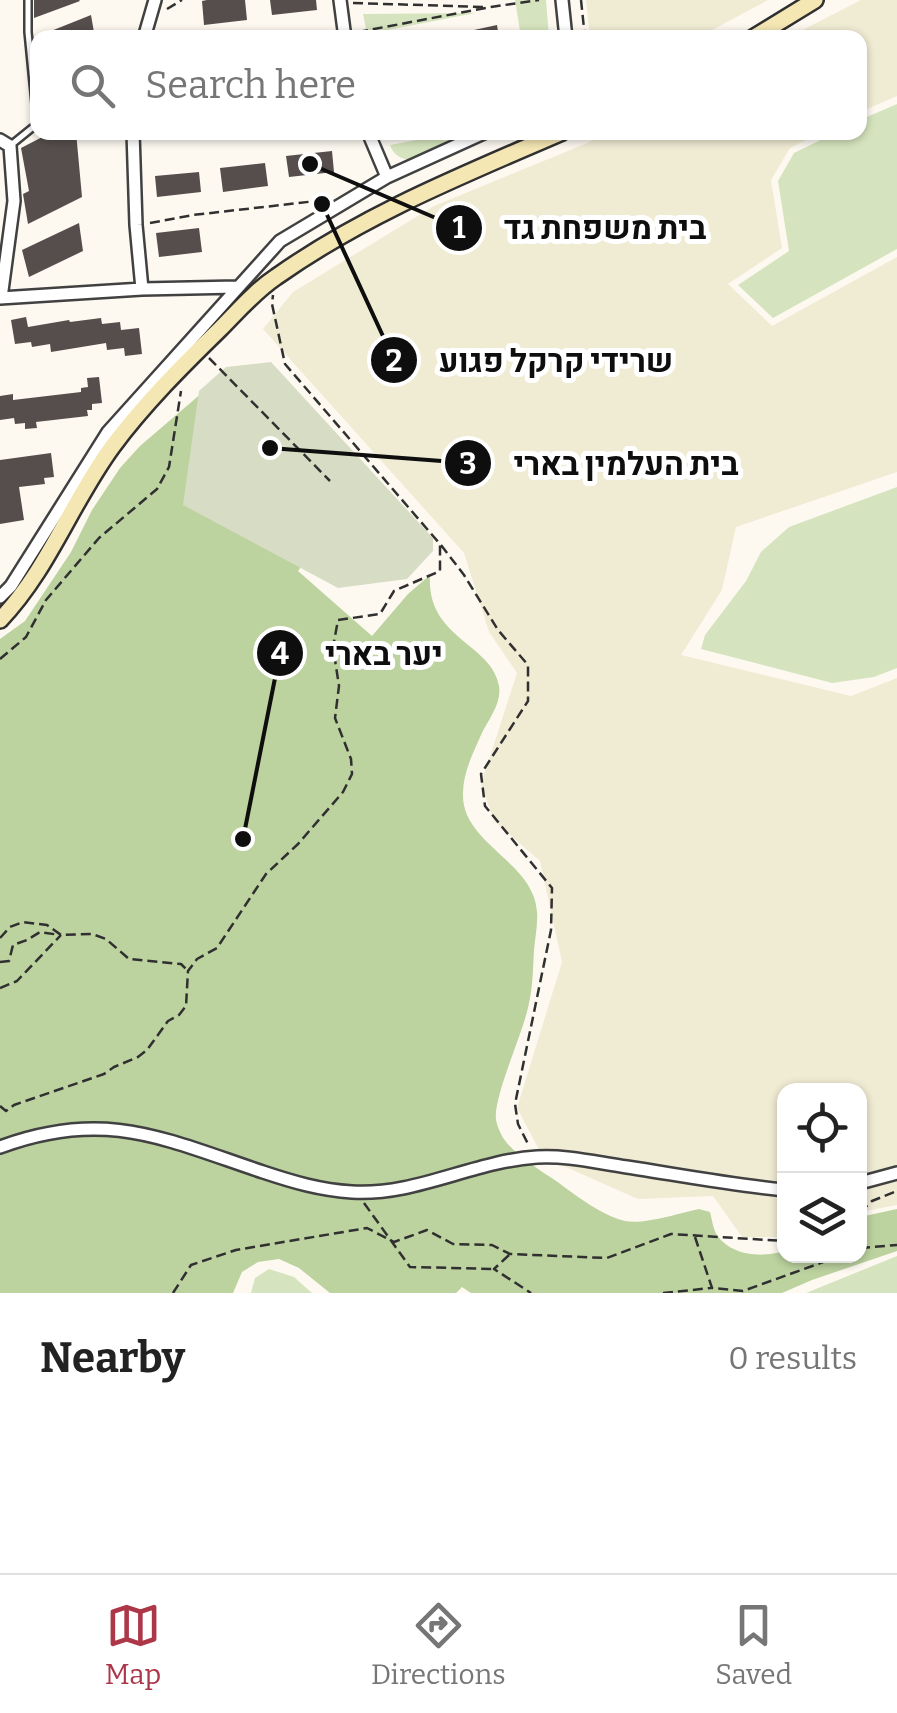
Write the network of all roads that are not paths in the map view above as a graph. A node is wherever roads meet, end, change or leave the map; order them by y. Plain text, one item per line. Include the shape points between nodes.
1 (28, 0) edge
2 (562, 0) edge
3 (815, 0) edge
4 (340, 2) edge
5 (154, 5) edge
6 (146, 30) edge
7 (344, 30) edge
8 (565, 30) edge
9 (766, 30) edge
10 (30, 55) edge
11 (30, 128) edge
12 (133, 140) edge
13 (371, 140) edge
14 (468, 140) edge
15 (543, 140) edge
16 (5, 143) edge
17 (387, 176) junction
18 (237, 287) junction
19 (142, 290) junction
20 (0, 298) edge
21 (0, 597) edge
22 (0, 620) edge
23 (0, 1147) edge
24 (897, 1173) edge
25 (867, 1181) edge
26 (777, 1189) edge

1 - 10 lane
2 - 8 street
3 - 9 street
4 - 7 street
5 - 6 street
11 - 16 lane
12 - 19 street
13 - 17 street
14 - 17 street
15 - 22 street via 431,188 273,278 133,420
16 - 20 street via 14,202
17 - 18 street via 280,241
18 - 19 street
18 - 21 street via 108,432
19 - 20 street
23 - 26 street via 54,1130 135,1131 318,1189 356,1193 539,1156
24 - 25 street

